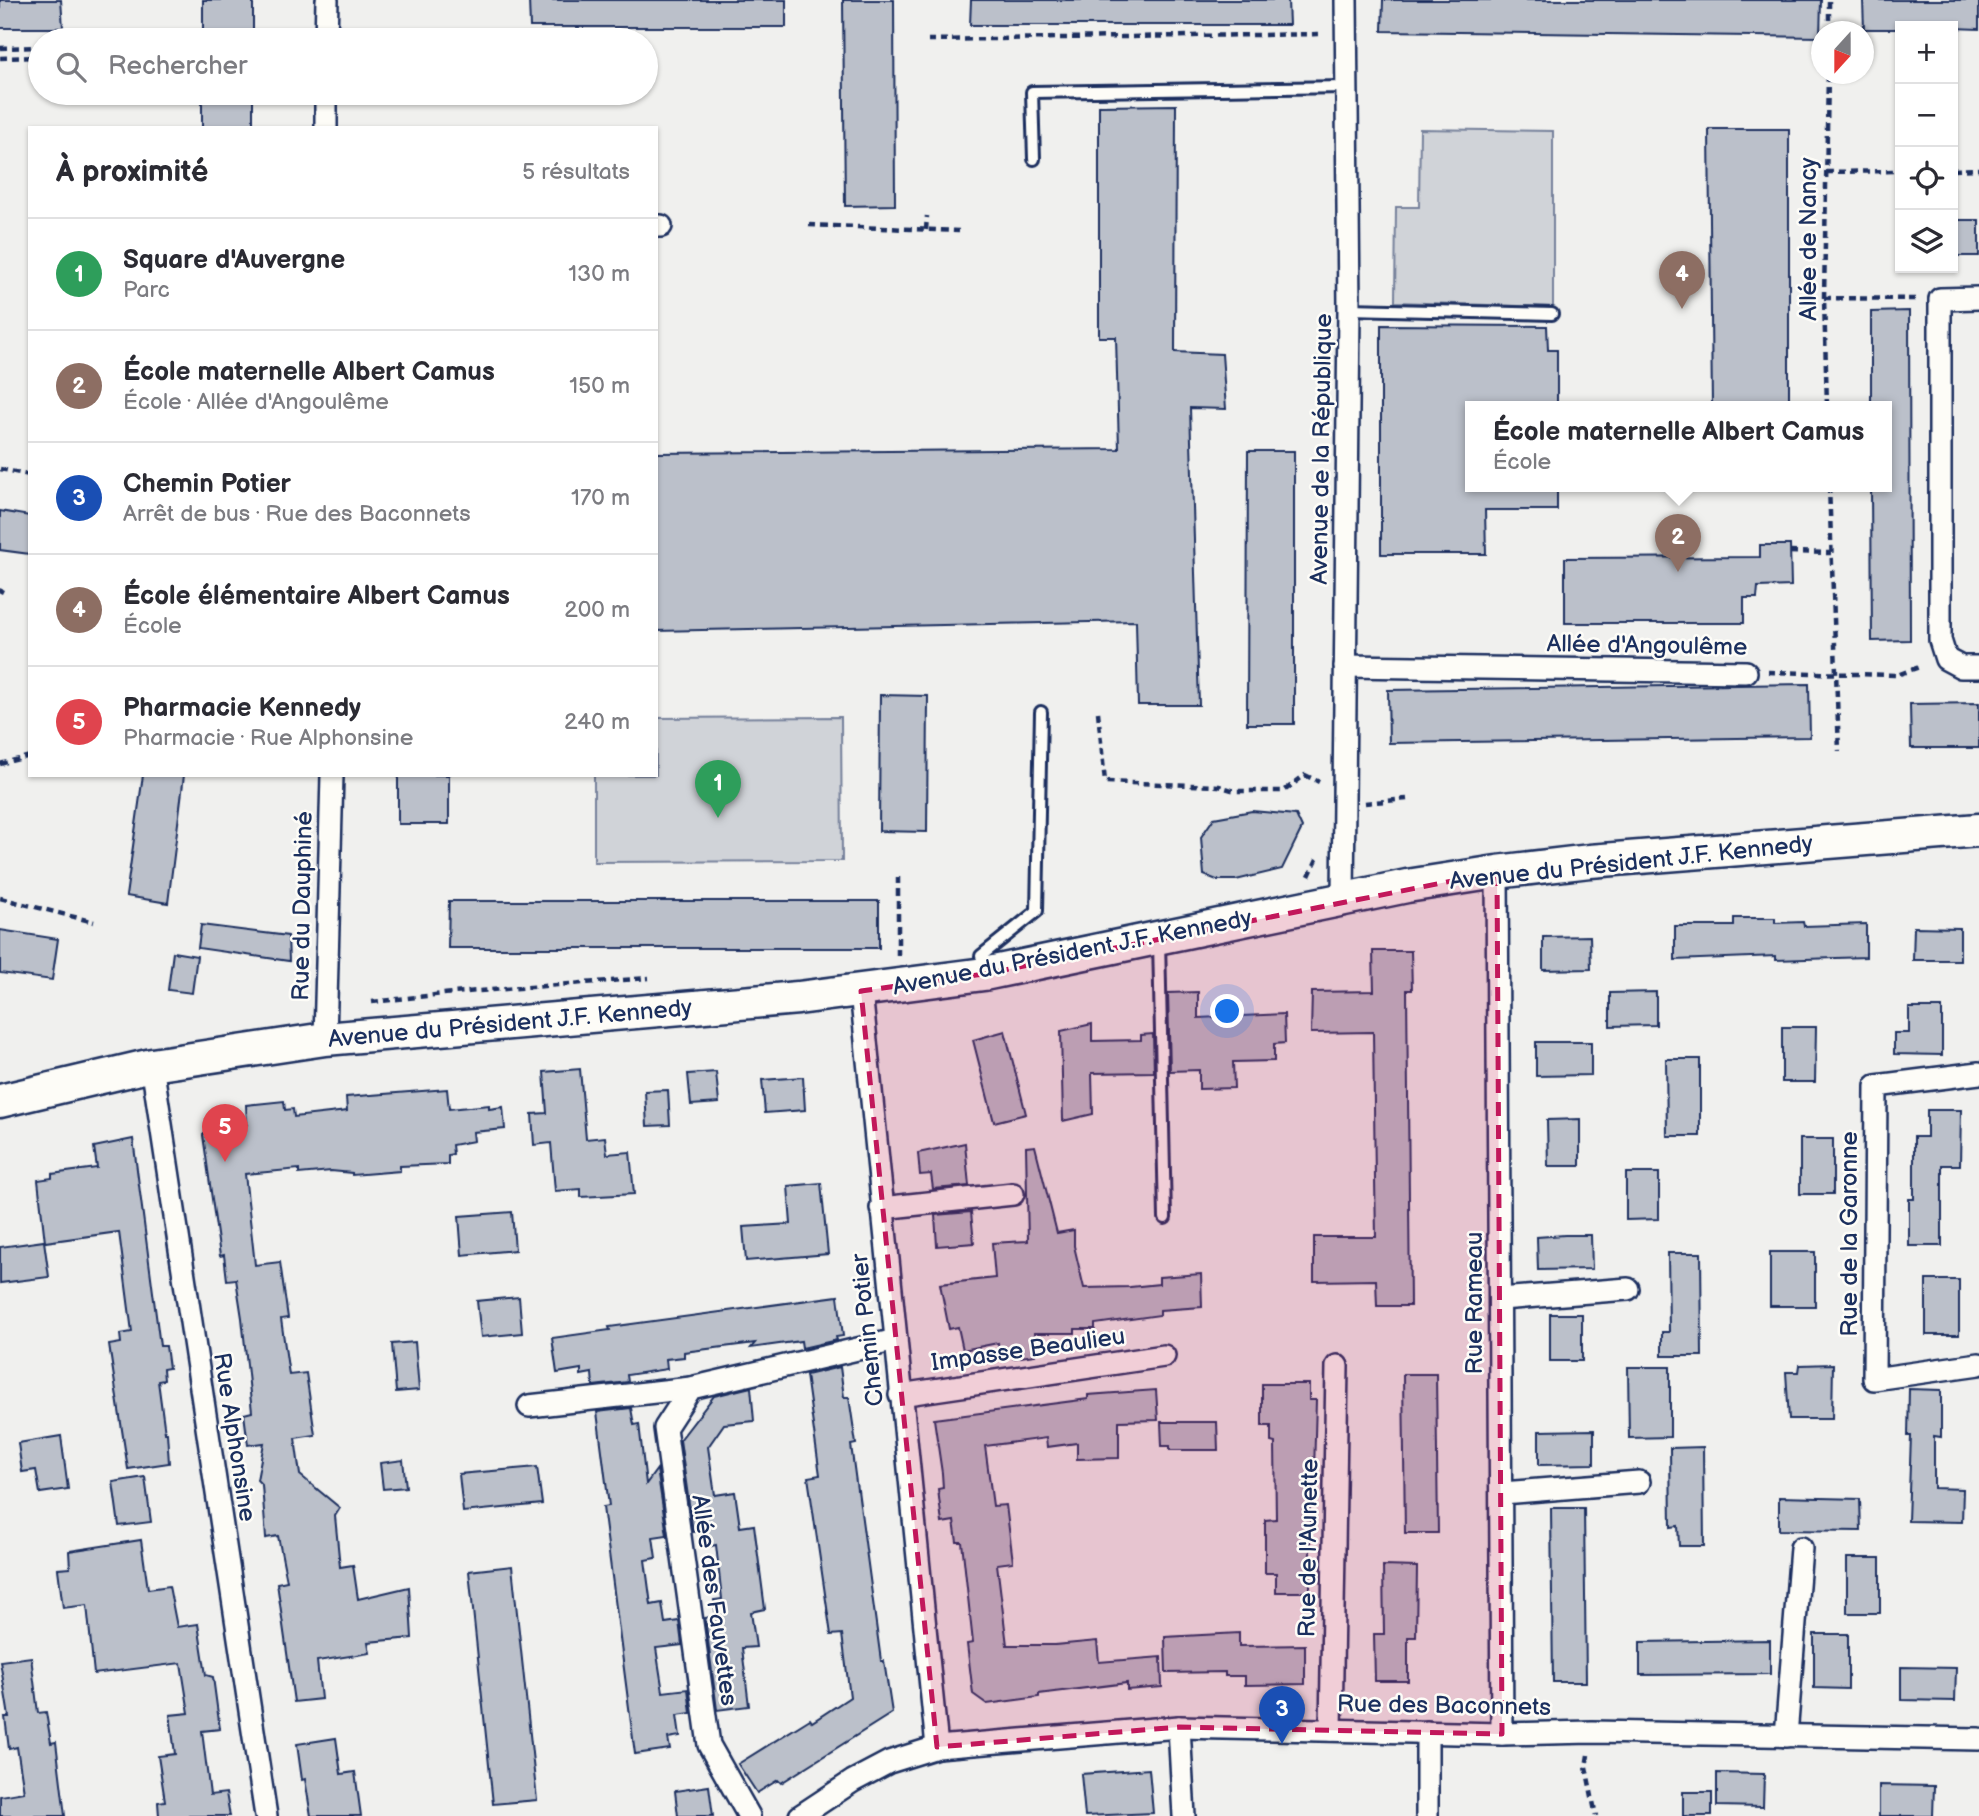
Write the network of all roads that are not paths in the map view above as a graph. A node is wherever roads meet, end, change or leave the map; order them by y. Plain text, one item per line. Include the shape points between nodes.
1 (327, 0) edge
2 (1346, 0) edge
3 (326, 28) edge
4 (1347, 87) junction
5 (326, 105) edge
6 (326, 126) edge
7 (1034, 159) dead end
8 (1979, 298) edge
9 (1349, 309) junction
10 (1552, 314) dead end
11 (1345, 666) junction
12 (1979, 667) edge
13 (1746, 672) road end
14 (1041, 712) dead end
15 (332, 777) edge
16 (1979, 830) edge
17 (1497, 872) junction
18 (1343, 898) junction
19 (1159, 937) junction
20 (981, 956) dead end
21 (861, 990) junction
22 (325, 1038) junction
23 (152, 1065) junction
24 (1979, 1073) edge
25 (0, 1101) edge
26 (1013, 1194) dead end
27 (881, 1208) junction
28 (1165, 1218) dead end
29 (1628, 1289) dead end
30 (1500, 1299) junction
31 (896, 1340) junction
32 (1164, 1356) dead end
33 (1979, 1364) edge
34 (1337, 1366) dead end
35 (691, 1388) junction
36 (900, 1395) junction
37 (529, 1406) dead end
38 (1639, 1482) dead end
39 (1502, 1493) junction
40 (1801, 1548) dead end
41 (1179, 1727) junction
42 (1331, 1730) junction
43 (1427, 1732) junction
44 (1502, 1734) junction
45 (1786, 1736) junction
46 (1979, 1739) edge
47 (937, 1747) junction
48 (267, 1816) edge
49 (749, 1816) edge
50 (800, 1816) edge
51 (1184, 1816) edge
52 (1427, 1816) edge

1 - 3 street
2 - 4 street, Avenue de la République
4 - 7 lane via 1032,93
4 - 9 street, Avenue de la République
5 - 6 street
8 - 12 street via 1940,299 1940,640 1946,659 1961,667
9 - 10 lane
9 - 11 street, Avenue de la République
11 - 13 street, Allée d'Angoulême
11 - 18 street, Avenue de la République
14 - 20 lane via 1037,911
15 - 22 street, Rue du Dauphiné
16 - 17 street, Avenue du Président J.F. Kennedy
17 - 18 street, Avenue du Président J.F. Kennedy
17 - 30 street, Rue Rameau
18 - 19 street, Avenue du Président J.F. Kennedy
19 - 21 street, Avenue du Président J.F. Kennedy via 984,974
19 - 28 lane
21 - 22 street, Avenue du Président J.F. Kennedy
21 - 27 street, Chemin Potier
22 - 23 street, Avenue du Président J.F. Kennedy
23 - 25 street, Avenue du Président J.F. Kennedy
23 - 48 street, Rue Alphonsine
24 - 33 street, Rue de la Garonne via 1876,1086 1874,1379
26 - 27 street
27 - 31 street, Chemin Potier
29 - 30 street
30 - 39 street, Rue Rameau
31 - 35 street
31 - 36 street, Chemin Potier
32 - 36 street, Impasse Beaulieu
34 - 42 street, Rue de l'Aunette
35 - 37 street
35 - 49 street, Allée des Fauvettes via 665,1428 709,1745
36 - 47 street, Chemin Potier
38 - 39 street
39 - 44 street, Rue Rameau
40 - 45 street
41 - 42 street, Rue des Baconnets
41 - 47 street, Rue des Baconnets
41 - 51 street
42 - 43 street, Rue des Baconnets
43 - 44 street, Rue des Baconnets
43 - 52 street
44 - 45 street, Rue des Baconnets
45 - 46 street, Rue des Baconnets
47 - 50 street, Rue des Baconnets via 889,1762

